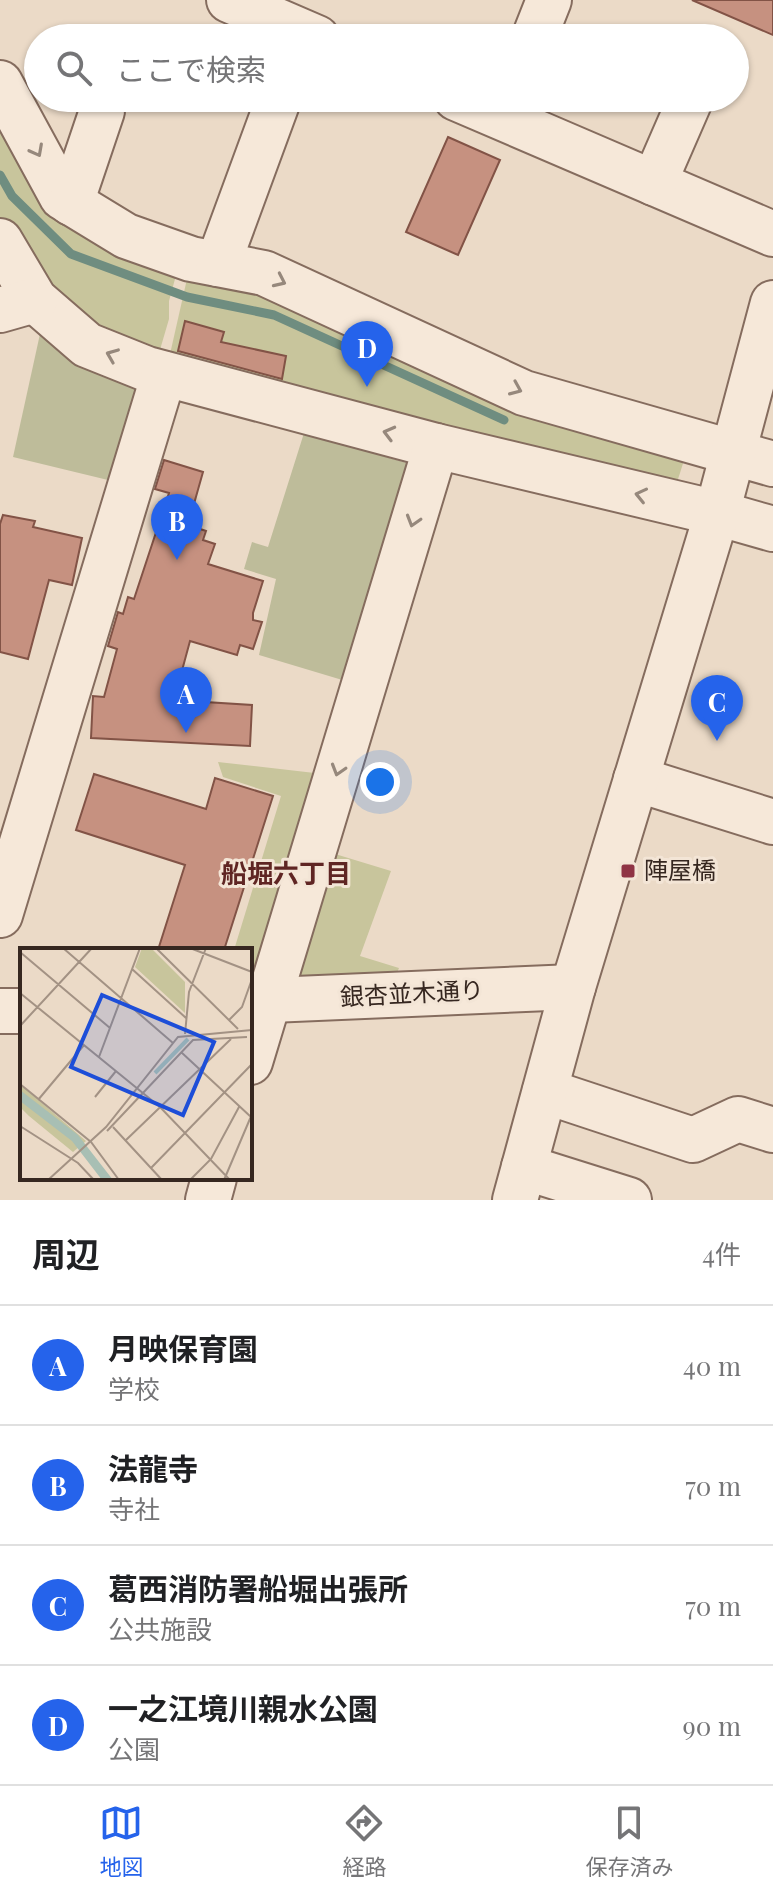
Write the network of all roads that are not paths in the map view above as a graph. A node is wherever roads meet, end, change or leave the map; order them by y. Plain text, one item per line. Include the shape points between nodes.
1 (229, 0) edge
2 (549, 0) edge
3 (300, 24) edge
4 (540, 24) edge
5 (0, 83) edge
6 (102, 112) edge
7 (274, 112) edge
8 (516, 112) edge
9 (685, 112) edge
10 (654, 183) junction
11 (71, 203) junction
12 (773, 234) edge
13 (0, 241) edge
14 (218, 264) junction
15 (773, 303) edge
16 (17, 305) edge
17 (164, 374) junction
18 (436, 446) junction
19 (753, 458) edge
20 (717, 513) junction
21 (773, 529) edge
22 (636, 779) junction
23 (773, 822) edge
24 (0, 915) edge
25 (573, 987) junction
26 (259, 1001) edge
27 (252, 1048) edge
28 (545, 1091) junction
29 (773, 1130) edge
30 (213, 1180) edge
31 (520, 1184) edge
32 (208, 1200) edge
33 (629, 1200) edge

1 - 3 street
2 - 4 street
5 -> 11 street via 62,197
6 - 11 street
7 - 14 street
8 - 10 street
9 - 10 street
10 - 12 street
11 - 14 street via 126,236
13 - 16 street
14 -> 19 street via 264,273 524,393
15 - 19 street
17 -> 16 street via 87,345
18 -> 17 street
17 - 24 street
20 -> 18 street
18 -> 26 street
19 - 20 street
20 - 21 street
20 - 22 street
22 - 23 street
22 - 25 street
25 - 26 street, 銀杏並木通り
25 - 28 street
26 - 27 street
28 - 29 street via 693,1140 738,1119
28 - 31 street
30 - 32 street
31 - 33 street

